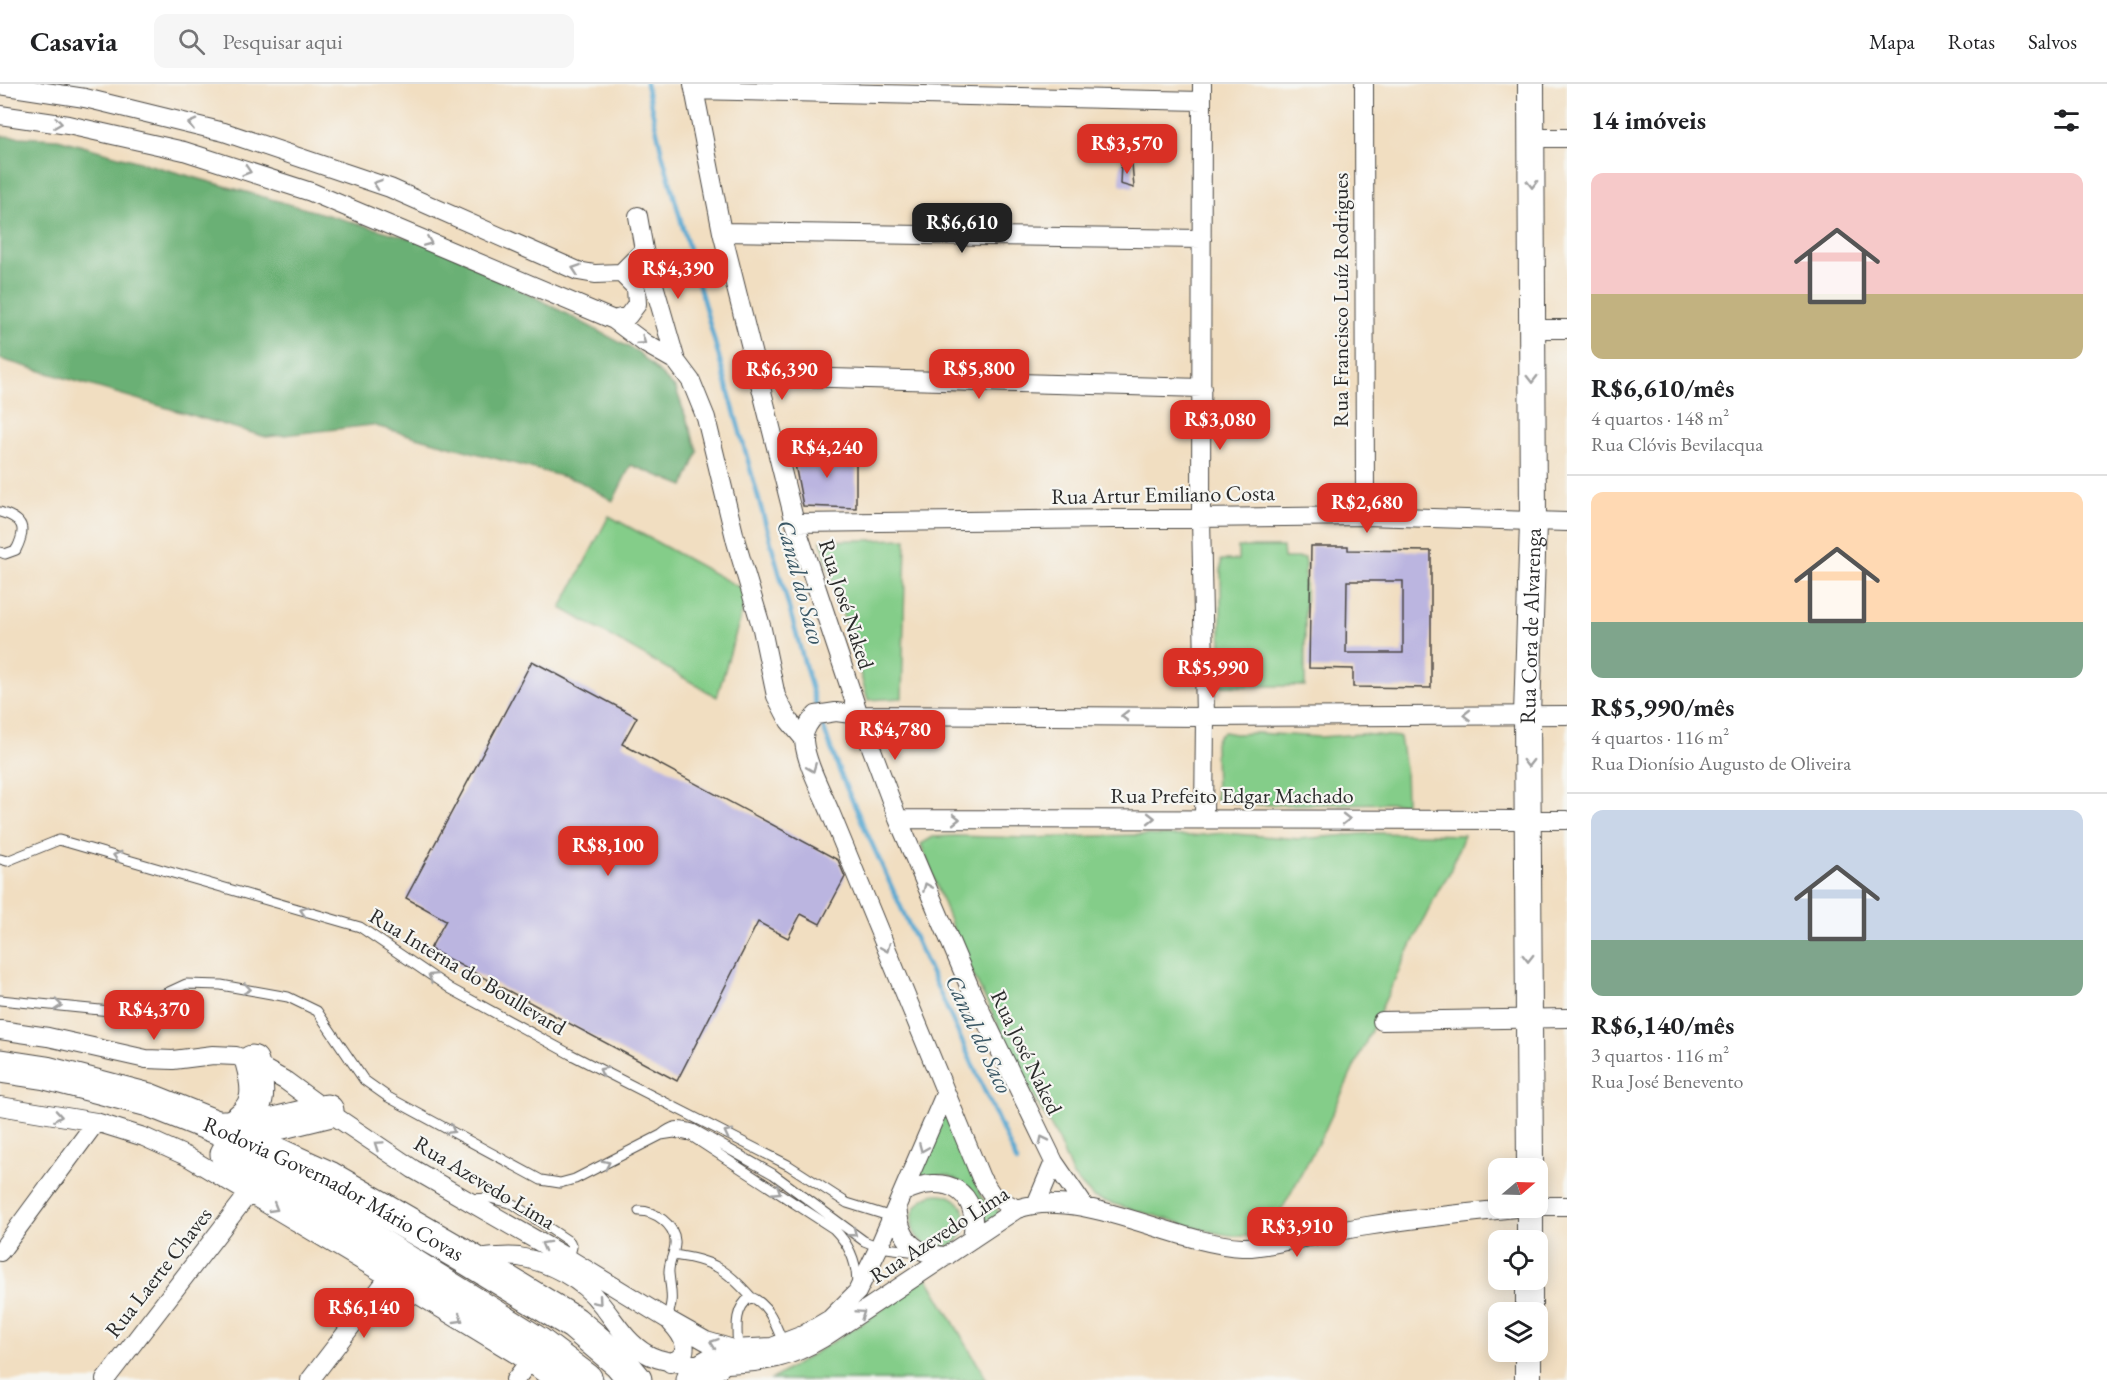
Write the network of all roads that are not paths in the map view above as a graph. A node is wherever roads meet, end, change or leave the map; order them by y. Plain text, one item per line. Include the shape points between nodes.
1 (1364, 84) edge
2 (1531, 84) edge
3 (0, 85) edge
4 (694, 87) edge
5 (1202, 93) edge
6 (0, 115) edge
7 (1532, 138) junction
8 (1567, 138) edge
9 (638, 216) dead end
10 (722, 232) junction
11 (1202, 239) junction
12 (645, 250) junction
13 (621, 273) junction
14 (614, 320) junction
15 (1532, 329) junction
16 (1567, 329) edge
17 (676, 361) junction
18 (757, 376) junction
19 (1202, 388) junction
20 (0, 512) edge
21 (1365, 516) junction
22 (1201, 517) junction
23 (1533, 522) junction
24 (1567, 522) edge
25 (795, 523) junction
26 (0, 552) edge
27 (781, 705) junction
28 (858, 715) junction
29 (1527, 715) junction
30 (1567, 715) edge
31 (816, 716) junction
32 (1205, 717) junction
33 (804, 739) junction
34 (1204, 818) junction
35 (898, 819) junction
36 (1528, 820) junction
37 (1567, 820) edge
38 (0, 859) edge
39 (0, 1000) edge
40 (1529, 1018) junction
41 (1567, 1018) edge
42 (1382, 1021) dead end
43 (0, 1030) edge
44 (252, 1062) junction
45 (0, 1066) edge
46 (0, 1080) edge
47 (945, 1094) junction
48 (0, 1106) edge
49 (327, 1111) junction
50 (96, 1122) junction
51 (226, 1127) junction
52 (661, 1135) junction
53 (1530, 1158) edge
54 (1054, 1162) junction
55 (249, 1192) junction
56 (1037, 1202) junction
57 (898, 1205) junction
58 (1548, 1206) edge
59 (1567, 1206) edge
60 (1085, 1207) junction
61 (1017, 1209) junction
62 (639, 1211) dead end
63 (1488, 1211) edge
64 (333, 1216) junction
65 (972, 1239) junction
66 (879, 1247) junction
67 (0, 1252) edge
68 (921, 1252) junction
69 (673, 1255) junction
70 (947, 1256) junction
71 (469, 1259) junction
72 (389, 1276) junction
73 (857, 1292) junction
74 (752, 1297) junction
75 (667, 1319) junction
76 (783, 1342) junction
77 (529, 1362) junction
78 (1528, 1362) edge
79 (704, 1364) edge
80 (105, 1380) edge
81 (310, 1380) edge
82 (515, 1380) edge
83 (554, 1380) edge
84 (586, 1380) edge
85 (635, 1380) edge
86 (1528, 1380) edge

1 - 21 street, Rua Francisco Luíz Rodrigues
2 - 7 main road, Rua Cora de Alvarenga
13 -> 3 street via 578,271 390,189 224,132 85,98
4 - 5 street
4 - 10 street, Rua José Naked
5 - 11 street
6 -> 14 street via 68,125 184,151 311,192
7 - 8 street
7 -> 15 main road, Rua Cora de Alvarenga
9 - 12 street
10 - 11 street
10 - 18 street, Rua José Naked
11 - 19 street
12 - 13 street
12 - 17 street
13 - 14 street via 636,288 637,304 628,316
14 -> 17 street
15 - 16 street
15 -> 23 main road, Rua Cora de Alvarenga
17 - 27 street via 691,381 706,418
18 - 19 street
18 - 25 street, Rua José Naked
19 - 22 street
20 - 26 lane via 19,520 23,530 16,550
21 - 22 street, Rua Artur Emiliano Costa
21 - 23 street, Rua Artur Emiliano Costa
22 - 25 street, Rua Artur Emiliano Costa
22 - 32 street
23 - 24 street, Rua Artur Emiliano Costa
23 - 29 main road, Rua Cora de Alvarenga
25 - 28 street, Rua José Naked
27 - 31 street
27 - 33 street
28 - 31 street via 836,712
32 -> 28 street
28 - 35 street, Rua José Naked
29 - 30 street
29 -> 32 street
29 -> 36 main road, Rua Cora de Alvarenga
31 - 33 street via 807,726
32 - 34 street
33 -> 47 street
35 -> 34 street, Rua Prefeito Edgar Machado
34 -> 36 street, Rua Prefeito Edgar Machado
54 -> 35 street, Rua José Naked via 973,995
36 - 37 street, Rua Prefeito Edgar Machado
36 -> 40 main road, Rua Cora de Alvarenga
57 -> 38 lane, Rua Interna do Boullevard via 847,1203 788,1165 451,989 360,927 59,840 7,861
39 -> 52 lane via 110,1011 134,1008 186,984 221,985 288,997 316,1011 364,1080 541,1180 560,1183 575,1179
40 - 41 street
40 - 42 street
40 - 53 main road, Rua Cora de Alvarenga
43 - 44 street, Rua Azevedo Lima via 146,1059 213,1055 236,1056
44 - 49 street, Rua Azevedo Lima
44 - 51 highway via 257,1082 253,1108 244,1119
45 - 51 highway, Rodovia Governador Mário Covas via 94,1084
46 - 64 highway, Rodovia Governador Mário Covas via 81,1095 145,1114 196,1136
47 -> 57 street, Rua Azevedo Lima
47 - 61 street via 981,1178 993,1196
48 -> 50 street
49 - 51 highway via 262,1127
75 -> 49 street, Rua Azevedo Lima via 413,1169
50 - 55 street via 144,1137 188,1157
50 - 67 street
51 - 71 highway, Rodovia Governador Mário Covas via 329,1178
52 -> 66 lane via 671,1126 693,1130 773,1174 864,1241
52 -> 73 lane via 681,1133 703,1142 834,1229 854,1260
54 - 56 street
54 - 60 street, Rua José Naked
55 -> 72 street
55 - 80 street, Rua Laerte Chaves
56 - 60 street, Rua Azevedo Lima
56 - 61 street, Rua Azevedo Lima
57 - 65 street via 929,1183 956,1189 965,1196 974,1215
57 - 66 street, Rua Azevedo Lima
57 - 68 street via 901,1228
58 - 59 street
60 - 63 street, Rua Azevedo Lima via 1218,1244 1243,1247
61 - 65 street, Rua Azevedo Lima
62 - 69 lane via 648,1211 665,1221 675,1239
64 - 71 highway via 357,1224 422,1260
64 - 84 highway, Rodovia Governador Mário Covas via 537,1343
65 - 70 street, Rua Azevedo Lima
66 - 68 lane
66 - 73 street, Rua Azevedo Lima
68 - 70 street
69 - 74 lane via 711,1263 732,1276
69 - 75 lane via 669,1272 673,1301
79 -> 70 street, Rua Azevedo Lima via 745,1363 798,1352
71 -> 79 street, Rua Azevedo Lima via 519,1257 551,1268 584,1286 631,1342 647,1355
71 - 85 highway, Rodovia Governador Mário Covas via 574,1323
72 -> 77 street
72 - 81 street
73 - 76 street, Rua Azevedo Lima via 830,1319
74 - 76 lane via 770,1313
74 - 79 lane via 746,1300
75 - 79 street via 684,1341 679,1360
79 -> 75 street, Rua Azevedo Lima via 733,1349 706,1341
76 - 79 street, Rua Azevedo Lima
77 - 82 street
77 - 83 street
78 - 86 main road

